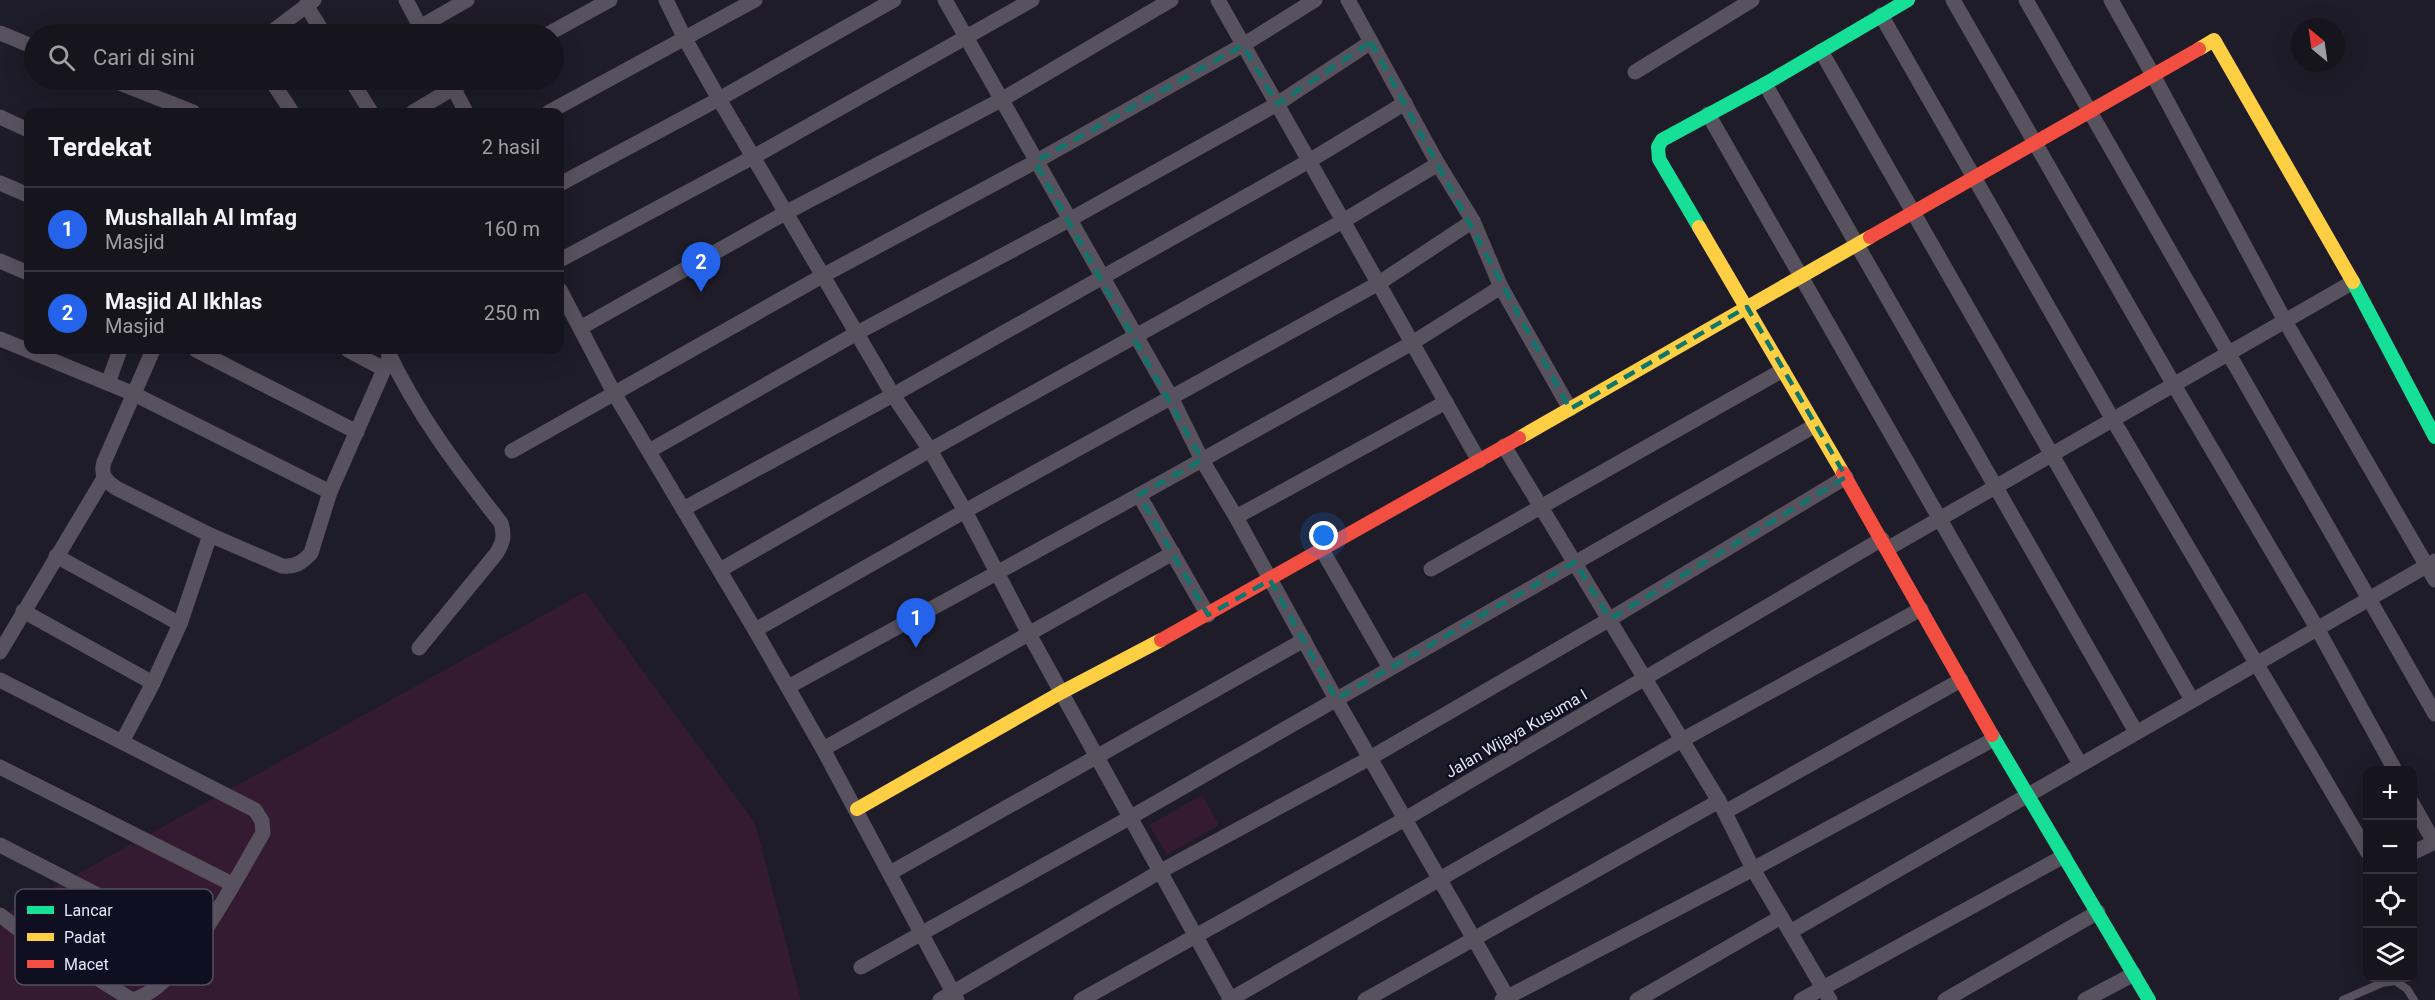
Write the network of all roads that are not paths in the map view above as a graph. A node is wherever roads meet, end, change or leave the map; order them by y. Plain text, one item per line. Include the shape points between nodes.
1 (406, 0) edge
2 (467, 0) edge
3 (610, 0) edge
4 (666, 0) edge
5 (755, 0) edge
6 (894, 0) edge
7 (945, 0) edge
8 (1032, 0) edge
9 (1171, 0) edge
10 (1218, 0) edge
11 (1315, 0) edge
12 (1348, 0) edge
13 (1752, 0) edge
14 (1908, 0) edge
15 (1953, 0) edge
16 (2026, 0) edge
17 (2111, 0) edge
18 (310, 3) edge
19 (1881, 15) junction
20 (282, 24) edge
21 (319, 24) edge
22 (418, 24) edge
23 (432, 24) edge
24 (564, 25) edge
25 (0, 33) edge
26 (965, 37) junction
27 (685, 39) junction
28 (1371, 42) junction
29 (24, 43) edge
30 (1243, 45) junction
31 (1821, 51) junction
32 (1635, 72) dead end
33 (2153, 75) junction
34 (1765, 84) junction
35 (137, 90) edge
36 (278, 90) edge
37 (357, 90) edge
38 (443, 90) edge
39 (454, 90) edge
40 (719, 99) junction
41 (1001, 100) junction
42 (1405, 103) junction
43 (1277, 104) junction
44 (183, 108) edge
45 (290, 108) edge
46 (368, 108) edge
47 (418, 108) edge
48 (464, 108) edge
49 (556, 108) edge
50 (2090, 111) junction
51 (1708, 114) junction
52 (0, 117) edge
53 (24, 128) edge
54 (2035, 143) junction
55 (754, 156) junction
56 (1309, 161) junction
57 (1035, 162) junction
58 (1438, 164) junction
59 (1974, 178) junction
60 (564, 182) edge
61 (0, 183) edge
62 (24, 193) edge
63 (787, 212) junction
64 (1913, 212) junction
65 (1069, 220) junction
66 (1343, 221) junction
67 (1473, 221) junction
68 (1857, 244) junction
69 (564, 258) edge
70 (0, 261) edge
71 (24, 271) edge
72 (824, 274) junction
73 (1801, 277) junction
74 (1102, 278) junction
75 (2353, 282) junction
76 (1379, 283) junction
77 (1501, 287) junction
78 (564, 298) edge
79 (1747, 307) junction
80 (2285, 321) junction
81 (580, 328) junction
82 (857, 333) junction
83 (1136, 337) junction
84 (0, 339) edge
85 (1412, 343) junction
86 (24, 349) edge
87 (37, 354) edge
88 (119, 354) edge
89 (151, 354) edge
90 (204, 354) edge
91 (368, 354) edge
92 (2229, 354) junction
93 (387, 358) edge
94 (1783, 370) junction
95 (108, 383) junction
96 (2174, 385) junction
97 (614, 393) junction
98 (134, 394) junction
99 (893, 395) junction
100 (1172, 399) junction
101 (1446, 402) junction
102 (1570, 409) junction
103 (2113, 420) junction
104 (1814, 426) junction
105 (357, 432) junction
106 (2435, 437) edge
107 (1504, 446) junction
108 (930, 450) junction
109 (512, 451) dead end
110 (649, 451) junction
111 (2052, 455) junction
112 (1202, 460) junction
113 (1479, 461) junction
114 (1846, 477) junction
115 (104, 478) junction
116 (1996, 487) junction
117 (330, 492) junction
118 (1139, 495) junction
119 (1541, 507) junction
120 (683, 509) junction
121 (966, 511) junction
122 (1236, 517) junction
123 (1940, 519) junction
124 (210, 535) junction
125 (1884, 544) junction
126 (1321, 548) junction
127 (1173, 553) junction
128 (56, 556) junction
129 (1575, 562) junction
130 (2431, 563) edge
131 (720, 570) junction
132 (1431, 570) dead end
133 (999, 572) junction
134 (1270, 580) junction
135 (2435, 580) edge
136 (2369, 599) junction
137 (1921, 609) junction
138 (23, 611) junction
139 (1208, 615) junction
140 (1610, 619) junction
141 (180, 624) junction
142 (2317, 628) junction
143 (755, 630) junction
144 (1028, 632) junction
145 (1304, 640) junction
146 (419, 648) dead end
147 (0, 652) edge
148 (2255, 664) junction
149 (1390, 668) junction
150 (1646, 678) junction
151 (0, 680) edge
152 (1961, 680) junction
153 (153, 683) junction
154 (788, 687) junction
155 (1062, 692) junction
156 (1336, 699) junction
157 (2192, 700) junction
158 (2435, 714) edge
159 (2136, 732) junction
160 (1994, 739) junction
161 (1682, 740) junction
162 (122, 742) junction
163 (823, 748) junction
164 (1096, 757) junction
165 (1370, 758) junction
166 (2080, 764) junction
167 (2392, 766) edge
168 (0, 768) edge
169 (2027, 795) junction
170 (1722, 806) junction
171 (857, 809) junction
172 (2417, 812) edge
173 (1131, 817) junction
174 (1405, 819) junction
175 (2434, 842) edge
176 (0, 845) edge
177 (2363, 846) edge
178 (2417, 850) edge
179 (2064, 856) junction
180 (1753, 869) junction
181 (1161, 872) junction
182 (890, 873) junction
183 (1440, 880) junction
184 (232, 884) junction
185 (86, 889) edge
186 (2098, 912) junction
187 (0, 915) edge
188 (213, 915) edge
189 (1781, 916) junction
190 (15, 926) edge
191 (1790, 932) junction
192 (920, 934) junction
193 (1196, 935) junction
194 (1472, 939) junction
195 (861, 967) dead end
196 (2134, 974) junction
197 (108, 985) edge
198 (159, 985) edge
199 (1826, 994) edge
200 (950, 998) edge
201 (1506, 999) edge
202 (1082, 1000) edge
203 (1230, 1000) edge
204 (1365, 1000) edge
205 (1637, 1000) edge
206 (1801, 1000) edge
207 (1945, 1000) edge
208 (2085, 1000) edge
209 (2149, 1000) edge
210 (2343, 1000) edge
211 (2414, 1000) edge

1 - 22 street
2 - 23 street
3 - 24 street
4 - 27 street
5 - 27 street
6 - 40 street
7 - 26 street
8 - 26 street
9 - 41 street
10 - 30 street
11 - 30 street
12 - 28 street
13 - 32 street
14 - 19 street
15 - 54 street
16 - 50 street
17 - 33 street
18 - 20 street
18 - 21 street
19 - 31 street
19 - 59 street
25 - 29 street
26 - 41 street
26 - 55 street
27 - 40 street
27 - 49 street
28 - 42 street
28 - 43 street
30 - 43 street
30 - 57 street
31 - 34 street
31 - 64 street
33 - 50 street
33 - 75 street via 2214,40
33 - 80 street
34 - 51 street
34 - 68 street
35 - 44 street
36 - 45 street
37 - 46 street
38 - 47 street
39 - 48 street
40 - 55 street
40 - 60 street
41 - 57 street
41 - 63 street
42 - 56 street
42 - 58 street
43 - 56 street
43 - 65 street
50 - 54 street
50 - 92 street
51 - 73 street
51 - 79 street via 1662,140 1658,153 1668,177
52 - 53 street
54 - 59 street
54 - 96 street
55 - 63 street
55 - 69 street
56 - 66 street
56 - 74 street
57 - 65 street
57 - 72 street
58 - 66 street
58 - 67 street
59 - 64 street
59 - 103 street
61 - 62 street
63 - 72 street
63 - 81 street
64 - 68 street
64 - 111 street
65 - 74 street
65 - 82 street
66 - 76 street
66 - 83 street
67 - 76 street
67 - 77 street
68 - 73 street
68 - 116 street
70 - 71 street
72 - 82 street
72 - 97 street
73 - 79 street
73 - 123 street
74 - 83 street
74 - 99 street
75 - 80 street, Jalan Wijaya Kusuma I
75 - 106 street
76 - 85 street
76 - 100 street
77 - 85 street
77 - 102 street
78 - 81 street
79 - 94 street
79 - 102 street
80 - 92 street, Jalan Wijaya Kusuma I
80 - 130 street
81 - 97 street
82 - 99 street
82 - 110 street
83 - 100 street
83 - 108 street
84 - 86 street
85 - 101 street
85 - 112 street
87 - 95 street
88 - 95 street
89 - 98 street
90 - 105 street
91 - 93 street
92 - 96 street, Jalan Wijaya Kusuma I
92 - 136 street
93 - 105 street
93 - 146 street via 440,445 504,532 496,554
94 - 104 street
94 - 119 street
95 - 98 street
96 - 103 street, Jalan Wijaya Kusuma I
96 - 142 street
97 - 109 street
97 - 110 street
98 - 115 street via 102,468
98 - 117 street
99 - 108 street
99 - 120 street
100 - 112 street
100 - 121 street
101 - 113 street
101 - 122 street
102 - 107 street
103 - 111 street, Jalan Wijaya Kusuma I
103 - 148 street
104 - 114 street
104 - 129 street
105 - 117 street
107 - 113 street
107 - 119 street
108 - 121 street
108 - 131 street
110 - 120 street
111 - 116 street, Jalan Wijaya Kusuma I
111 - 157 street
112 - 118 street
112 - 122 street
113 - 126 street
114 - 125 street
114 - 140 street
115 - 124 street via 116,488
115 - 128 street
116 - 123 street, Jalan Wijaya Kusuma I
116 - 159 street
117 - 124 street via 311,553 297,565 282,566
118 - 127 street
118 - 133 street
119 - 129 street
119 - 132 street
120 - 131 street
121 - 133 street
121 - 143 street
122 - 134 street
123 - 125 street, Jalan Wijaya Kusuma I
123 - 166 street
124 - 141 street
125 - 137 street
125 - 150 street, Jalan Wijaya Kusuma I
126 - 134 street
126 - 149 street
127 - 139 street
127 - 144 street
128 - 138 street
128 - 141 street
129 - 140 street
129 - 149 street
130 - 135 street
130 - 136 street
131 - 143 street
133 - 144 street
133 - 154 street
134 - 139 street
134 - 145 street
136 - 142 street
136 - 158 street
137 - 152 street
137 - 161 street
138 - 147 street
138 - 153 street
139 - 155 street
140 - 150 street
140 - 165 street
141 - 153 street
142 - 148 street
142 - 167 street
143 - 154 street
144 - 155 street
144 - 163 street
145 - 156 street
145 - 164 street
148 - 157 street
148 - 177 street
149 - 156 street
150 - 161 street
150 - 174 street, Jalan Wijaya Kusuma I
151 - 162 street
152 - 160 street
152 - 170 street
153 - 162 street
154 - 163 street
155 - 164 street
155 - 171 street
156 - 165 street
156 - 173 street
157 - 159 street
159 - 166 street
160 - 169 street
160 - 180 street
161 - 170 street
161 - 183 street
162 - 184 street via 260,816 263,833
163 - 171 street
164 - 173 street
164 - 182 street
165 - 174 street
165 - 181 street
166 - 169 street
168 - 184 street
169 - 179 street
169 - 191 street
170 - 180 street
170 - 194 street
171 - 182 street
172 - 175 street
173 - 181 street
173 - 192 street
174 - 183 street
174 - 193 street, Jalan Wijaya Kusuma I
175 - 178 street
176 - 185 street
179 - 186 street
179 - 199 street
180 - 189 street
180 - 201 street
181 - 193 street
181 - 200 street
182 - 192 street
183 - 194 street
183 - 203 street
184 - 188 street
186 - 196 street
186 - 207 street
187 - 190 street
189 - 191 street
189 - 205 street
191 - 199 street
192 - 195 street
192 - 200 street
193 - 202 street, Jalan Wijaya Kusuma I
193 - 203 street
194 - 201 street
194 - 204 street
196 - 208 street
196 - 209 street
197 - 198 street via 132,1000 148,996
199 - 206 street
210 - 211 lane via 2382,982 2395,981 2407,988

